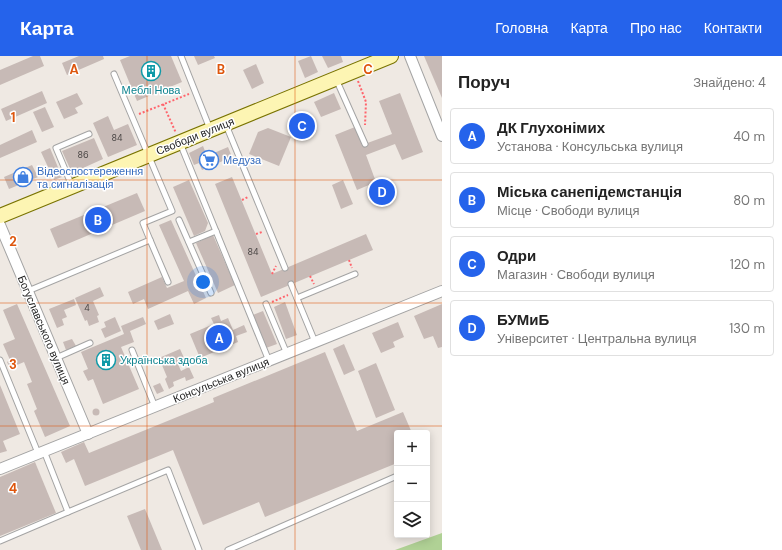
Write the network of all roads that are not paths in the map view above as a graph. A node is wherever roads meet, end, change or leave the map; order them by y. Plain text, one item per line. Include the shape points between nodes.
1 (181, 56) edge
2 (391, 56) edge
3 (410, 56) edge
4 (114, 74) dead end
5 (336, 78) junction
6 (225, 124) junction
7 (211, 130) junction
8 (89, 134) dead end
9 (442, 136) edge
10 (180, 143) junction
11 (365, 144) road end
12 (149, 155) junction
13 (72, 187) junction
14 (0, 216) edge
15 (179, 220) dead end
16 (0, 225) edge
17 (216, 231) junction
18 (150, 240) junction
19 (189, 242) junction
20 (285, 268) dead end
21 (355, 274) dead end
22 (168, 282) dead end
23 (291, 284) dead end
24 (28, 291) junction
25 (442, 291) edge
26 (211, 293) dead end
27 (297, 298) junction
28 (266, 304) dead end
29 (315, 342) junction
30 (90, 343) dead end
31 (132, 350) dead end
32 (287, 354) junction
33 (56, 358) junction
34 (0, 360) edge
35 (269, 361) junction
36 (155, 407) junction
37 (88, 434) junction
38 (41, 452) junction
39 (0, 469) edge
40 (394, 477) edge
41 (68, 512) junction
42 (0, 541) edge
43 (199, 550) edge
44 (228, 550) edge

1 - 7 lane
2 - 5 main road, Свободи вулиця
3 - 9 street
4 - 12 lane
5 - 6 main road, Свободи вулиця
5 - 11 lane
6 - 7 main road, Свободи вулиця
6 - 20 lane
7 - 10 main road, Свободи вулиця
8 - 13 lane via 56,148
10 - 12 main road, Свободи вулиця
10 - 17 lane
12 - 13 main road, Свободи вулиця
12 - 18 lane via 172,211 142,223
13 - 14 main road, Свободи вулиця
15 - 19 lane
16 - 24 street, Богуславського вулиця
17 - 19 lane
17 - 35 lane
18 - 22 lane
18 - 24 lane
19 - 26 lane
21 - 27 lane
23 - 27 lane
24 - 33 street, Богуславського вулиця
25 - 29 street, Консульська вулиця
27 - 29 lane
28 - 32 lane
29 - 32 street, Консульська вулиця
30 - 33 lane
31 - 36 lane
32 - 35 street, Консульська вулиця
33 - 37 street, Богуславського вулиця
34 - 38 lane
35 - 36 street, Консульська вулиця
36 - 37 street, Консульська вулиця
37 - 38 street, Консульська вулиця
38 - 39 street, Консульська вулиця
38 - 41 lane
40 - 44 lane
41 - 42 lane
41 - 43 lane via 168,470

